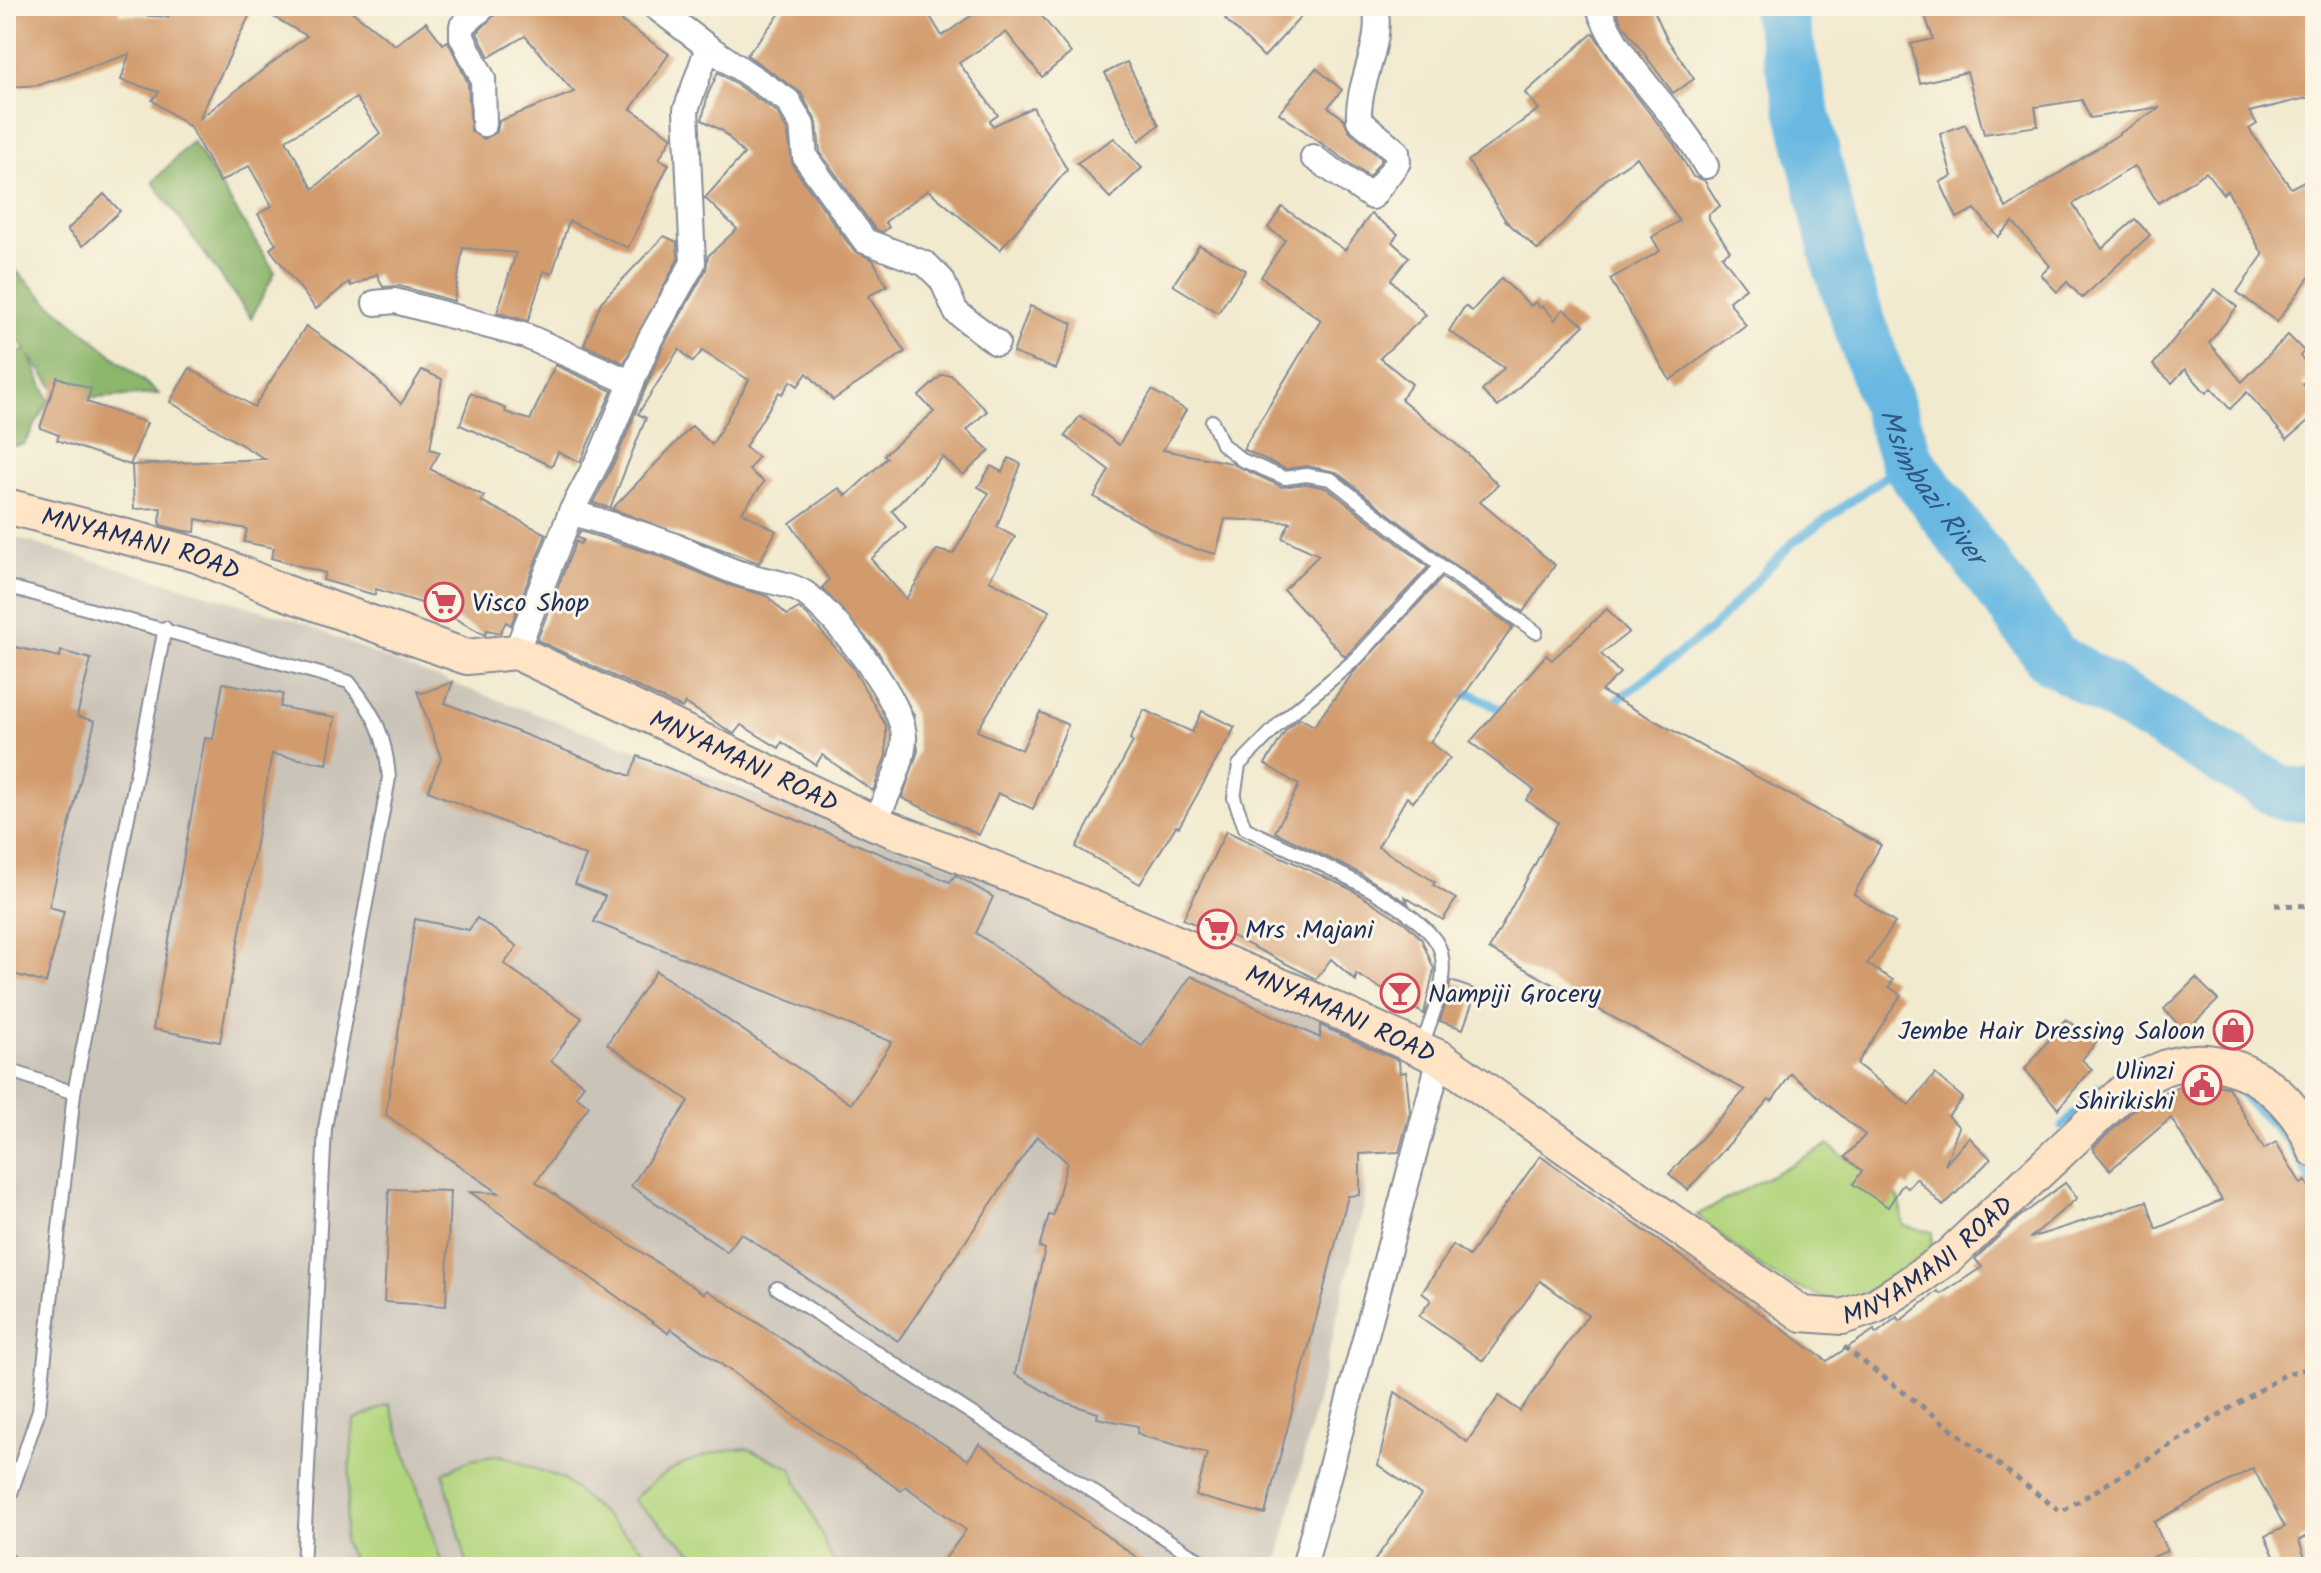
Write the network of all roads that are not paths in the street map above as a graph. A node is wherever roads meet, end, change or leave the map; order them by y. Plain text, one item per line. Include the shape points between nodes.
1 (485, 6) edge
2 (654, 6) edge
3 (1375, 6) edge
4 (1598, 6) edge
5 (708, 47) junction
6 (484, 124) dead end
7 (1313, 157) dead end
8 (1706, 166) dead end
9 (375, 303) dead end
10 (997, 343) dead end
11 (632, 383) junction
12 (1212, 421) dead end
13 (6, 506) edge
14 (571, 512) junction
15 (1441, 566) junction
16 (6, 586) edge
17 (165, 628) junction
18 (1536, 632) dead end
19 (516, 652) junction
20 (875, 823) junction
21 (1430, 1053) junction
22 (6, 1069) edge
23 (74, 1093) junction
24 (2315, 1150) edge
25 (777, 1288) dead end
26 (6, 1508) edge
27 (6, 1559) edge
28 (17, 1567) edge
29 (303, 1567) edge
30 (1210, 1567) edge
31 (1304, 1567) edge

1 - 6 street via 462,26 462,37 483,79
2 - 5 street
3 - 7 street via 1378,20 1359,120 1397,152 1398,162 1372,197
4 - 8 street via 1619,52 1680,123
5 - 10 street via 788,101 802,125 805,157 865,241 926,264 942,280 956,312
5 - 11 street via 686,110 693,263
9 - 11 street via 395,301 526,336
11 - 14 street
12 - 15 lane via 1222,444 1242,460 1285,478 1331,479
13 - 19 street, MNYAMANI ROAD via 197,555 467,657
14 - 19 street
14 - 20 street via 795,589 831,618 888,691 901,719 899,762
15 - 18 lane
15 - 21 lane via 1357,658 1239,765 1234,798 1245,828 1376,890 1433,938 1441,954 1441,986
16 - 17 lane
17 - 23 lane
17 - 29 lane via 349,682 372,709 386,742 389,778 325,1128
19 - 20 street, MNYAMANI ROAD
20 - 21 street, MNYAMANI ROAD via 1146,930
21 - 24 street, MNYAMANI ROAD via 1802,1314 1842,1317 1875,1306 1905,1287 1948,1257 2133,1083 2169,1066 2209,1063 2248,1072 2281,1094 2306,1126
21 - 31 street
22 - 23 lane
23 - 26 lane via 39,1410
25 - 30 lane
27 - 28 lane

